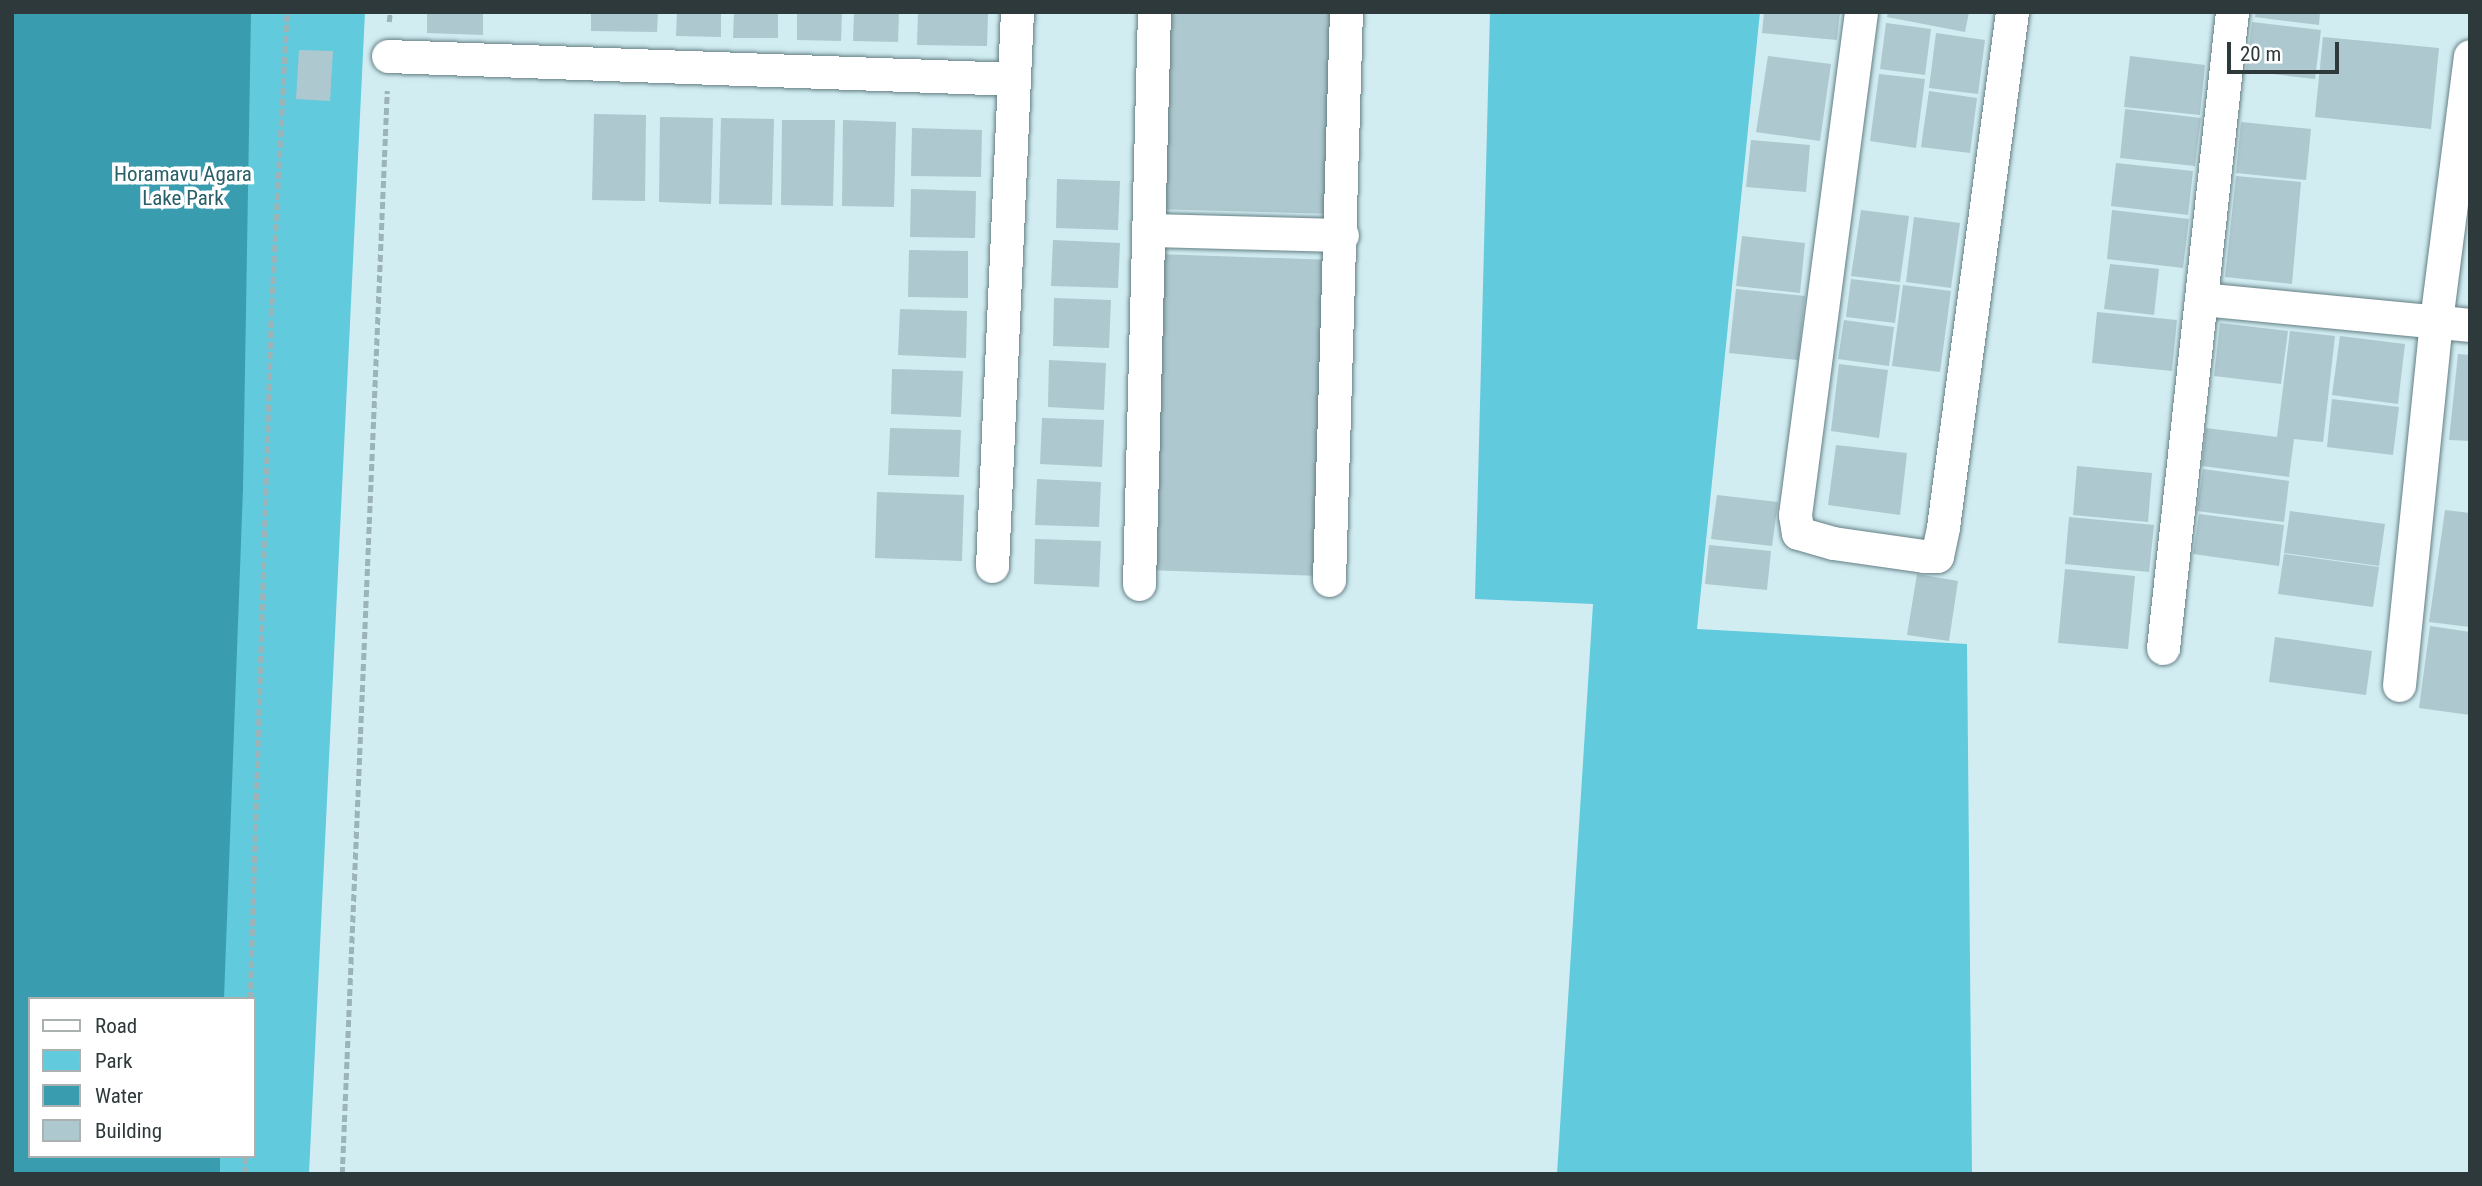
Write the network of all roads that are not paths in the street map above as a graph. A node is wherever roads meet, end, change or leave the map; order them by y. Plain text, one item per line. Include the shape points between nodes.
1 (1017, 12) edge
2 (1154, 12) edge
3 (1346, 12) edge
4 (1861, 12) edge
5 (2012, 12) edge
6 (2231, 12) edge
7 (388, 56) road end
8 (2470, 56) edge
9 (1014, 79) junction
10 (1149, 230) junction
11 (1342, 235) junction
12 (2201, 299) junction
13 (2436, 321) junction
14 (2470, 325) edge
15 (992, 566) dead end
16 (1329, 580) dead end
17 (1139, 584) dead end
18 (2163, 648) dead end
19 (2399, 685) dead end

1 - 9 street
2 - 10 street
3 - 11 street
4 - 5 street via 1796,515 1798,533 1924,556 1937,556 1943,527
6 - 12 street
7 - 9 street
8 - 13 street
9 - 15 street
10 - 11 street
10 - 17 street
11 - 16 street
12 - 13 street
12 - 18 street
13 - 14 street
13 - 19 street

